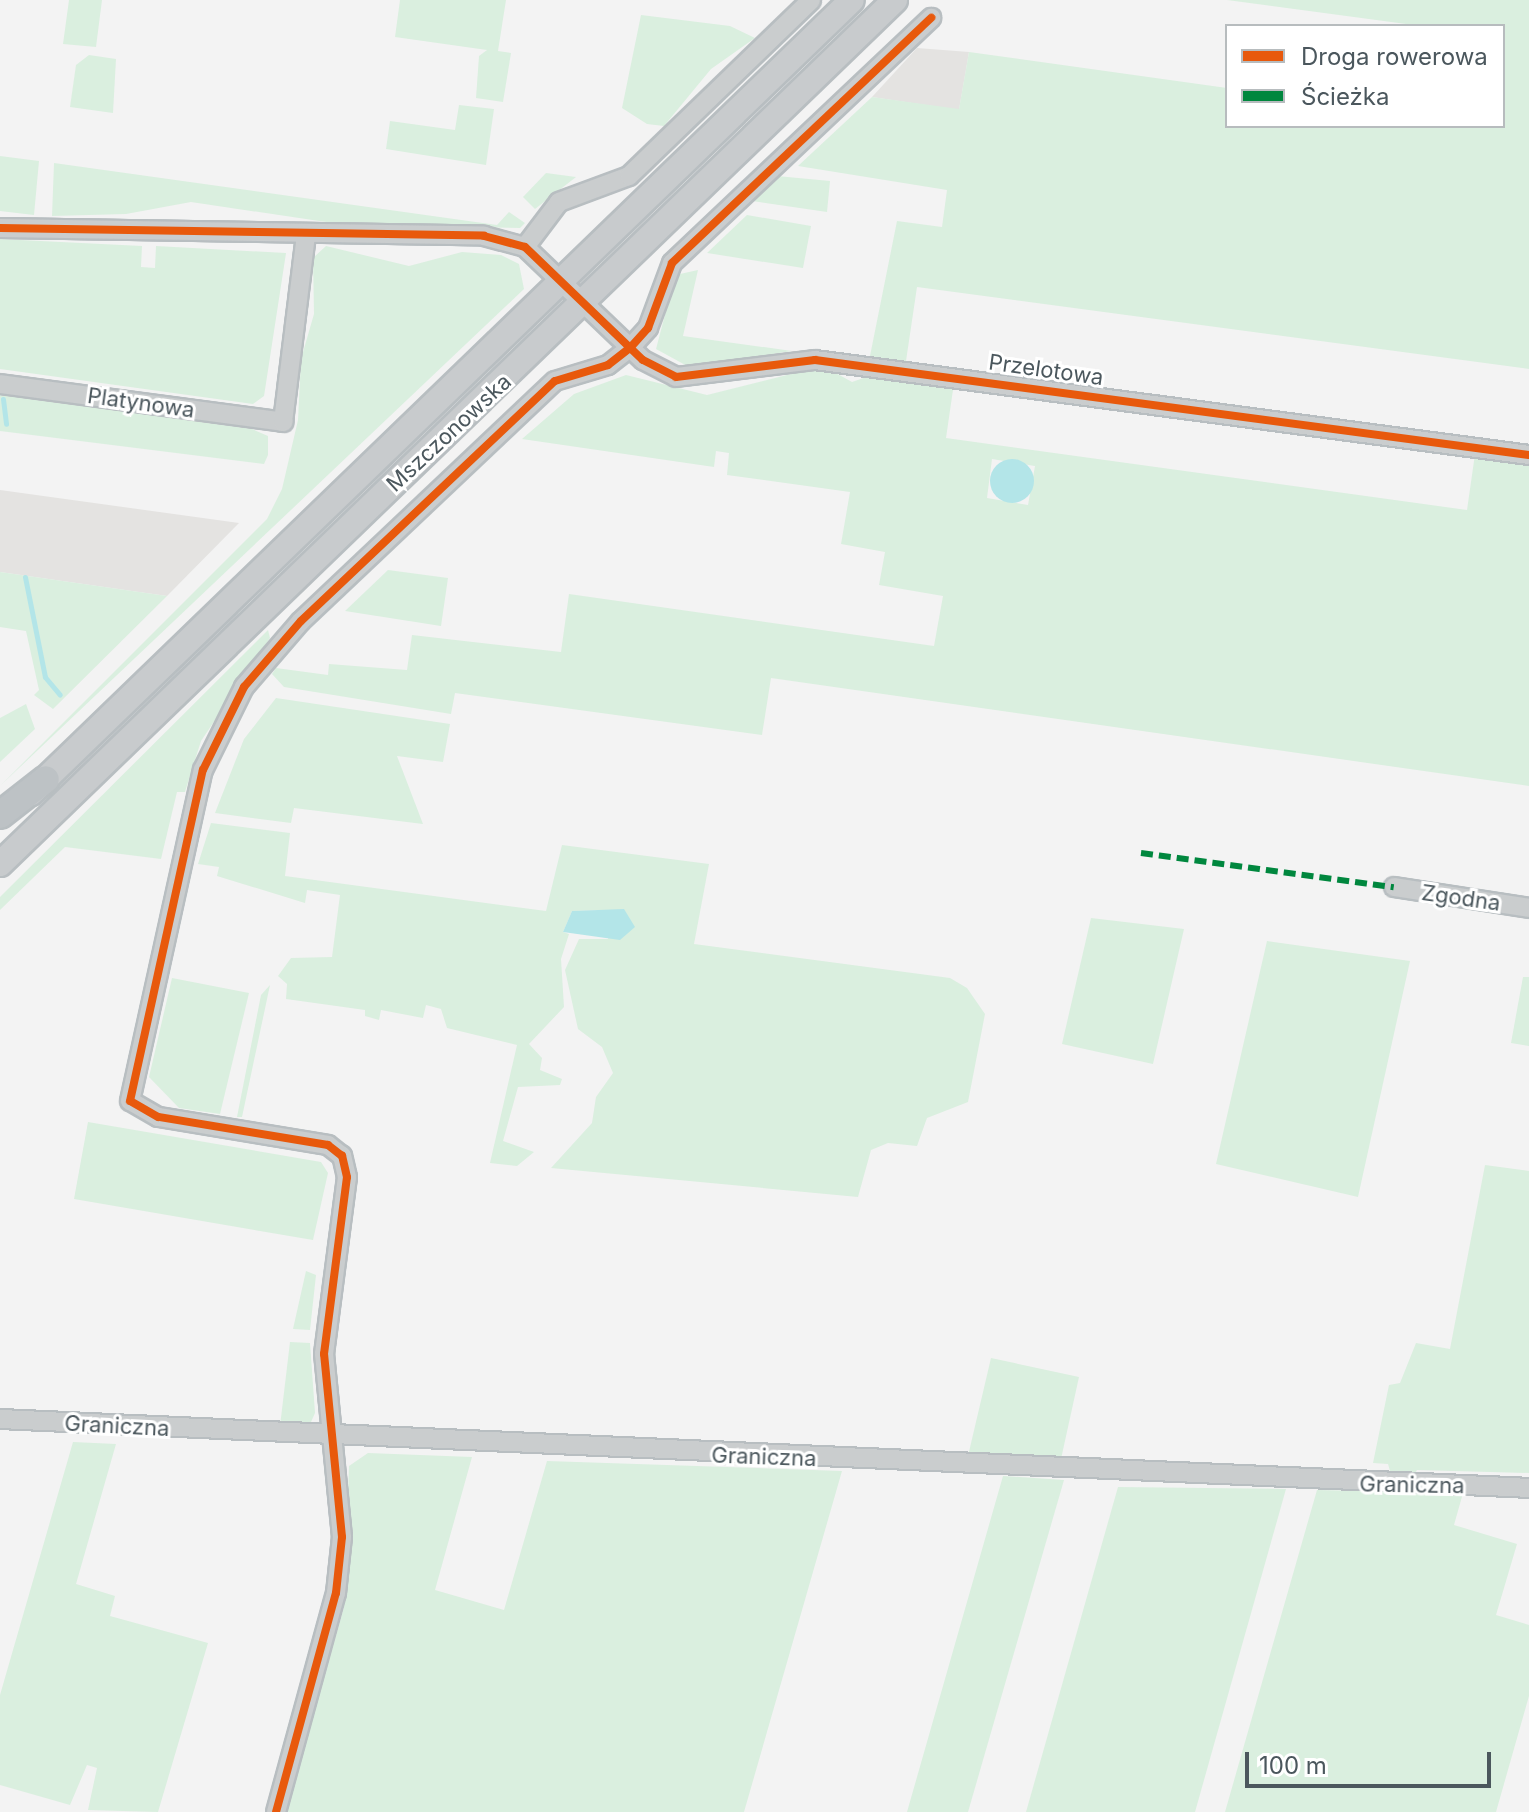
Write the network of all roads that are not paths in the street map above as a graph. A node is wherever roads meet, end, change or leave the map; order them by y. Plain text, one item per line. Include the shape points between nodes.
1 (811, 0) edge
2 (852, 0) edge
3 (895, 0) edge
4 (931, 18) dead end
5 (0, 228) edge
6 (306, 234) junction
7 (525, 247) junction
8 (563, 281) junction
9 (586, 303) junction
10 (630, 348) junction
11 (0, 384) edge
12 (1529, 455) edge
13 (46, 779) junction
14 (0, 815) edge
15 (0, 823) edge
16 (0, 864) edge
17 (1394, 887) dead end
18 (1529, 908) edge
19 (0, 1419) edge
20 (333, 1440) junction
21 (1529, 1488) edge
22 (276, 1812) edge

1 - 7 street via 629,176 559,202
2 - 8 main road, Mszczonowska
3 - 9 main road, Mszczonowska
4 - 10 street via 672,263 648,328
5 - 6 street
6 - 7 street via 462,234
6 - 11 street, Platynowa via 283,422
7 - 8 street, Przelotowa
8 - 9 street, Przelotowa
8 - 13 main road, Mszczonowska
9 - 10 street, Przelotowa
9 - 16 main road, Mszczonowska
10 - 12 street, Przelotowa via 676,377 815,360
10 - 20 street via 608,365 555,381 301,621 244,687 189,814 130,1101 149,1115 328,1145 342,1156 347,1177 324,1354
13 - 14 highway
13 - 15 main road, Mszczonowska
17 - 18 street, Zgodna
19 - 20 street, Graniczna
20 - 21 street, Graniczna
20 - 22 street via 342,1537 336,1593

